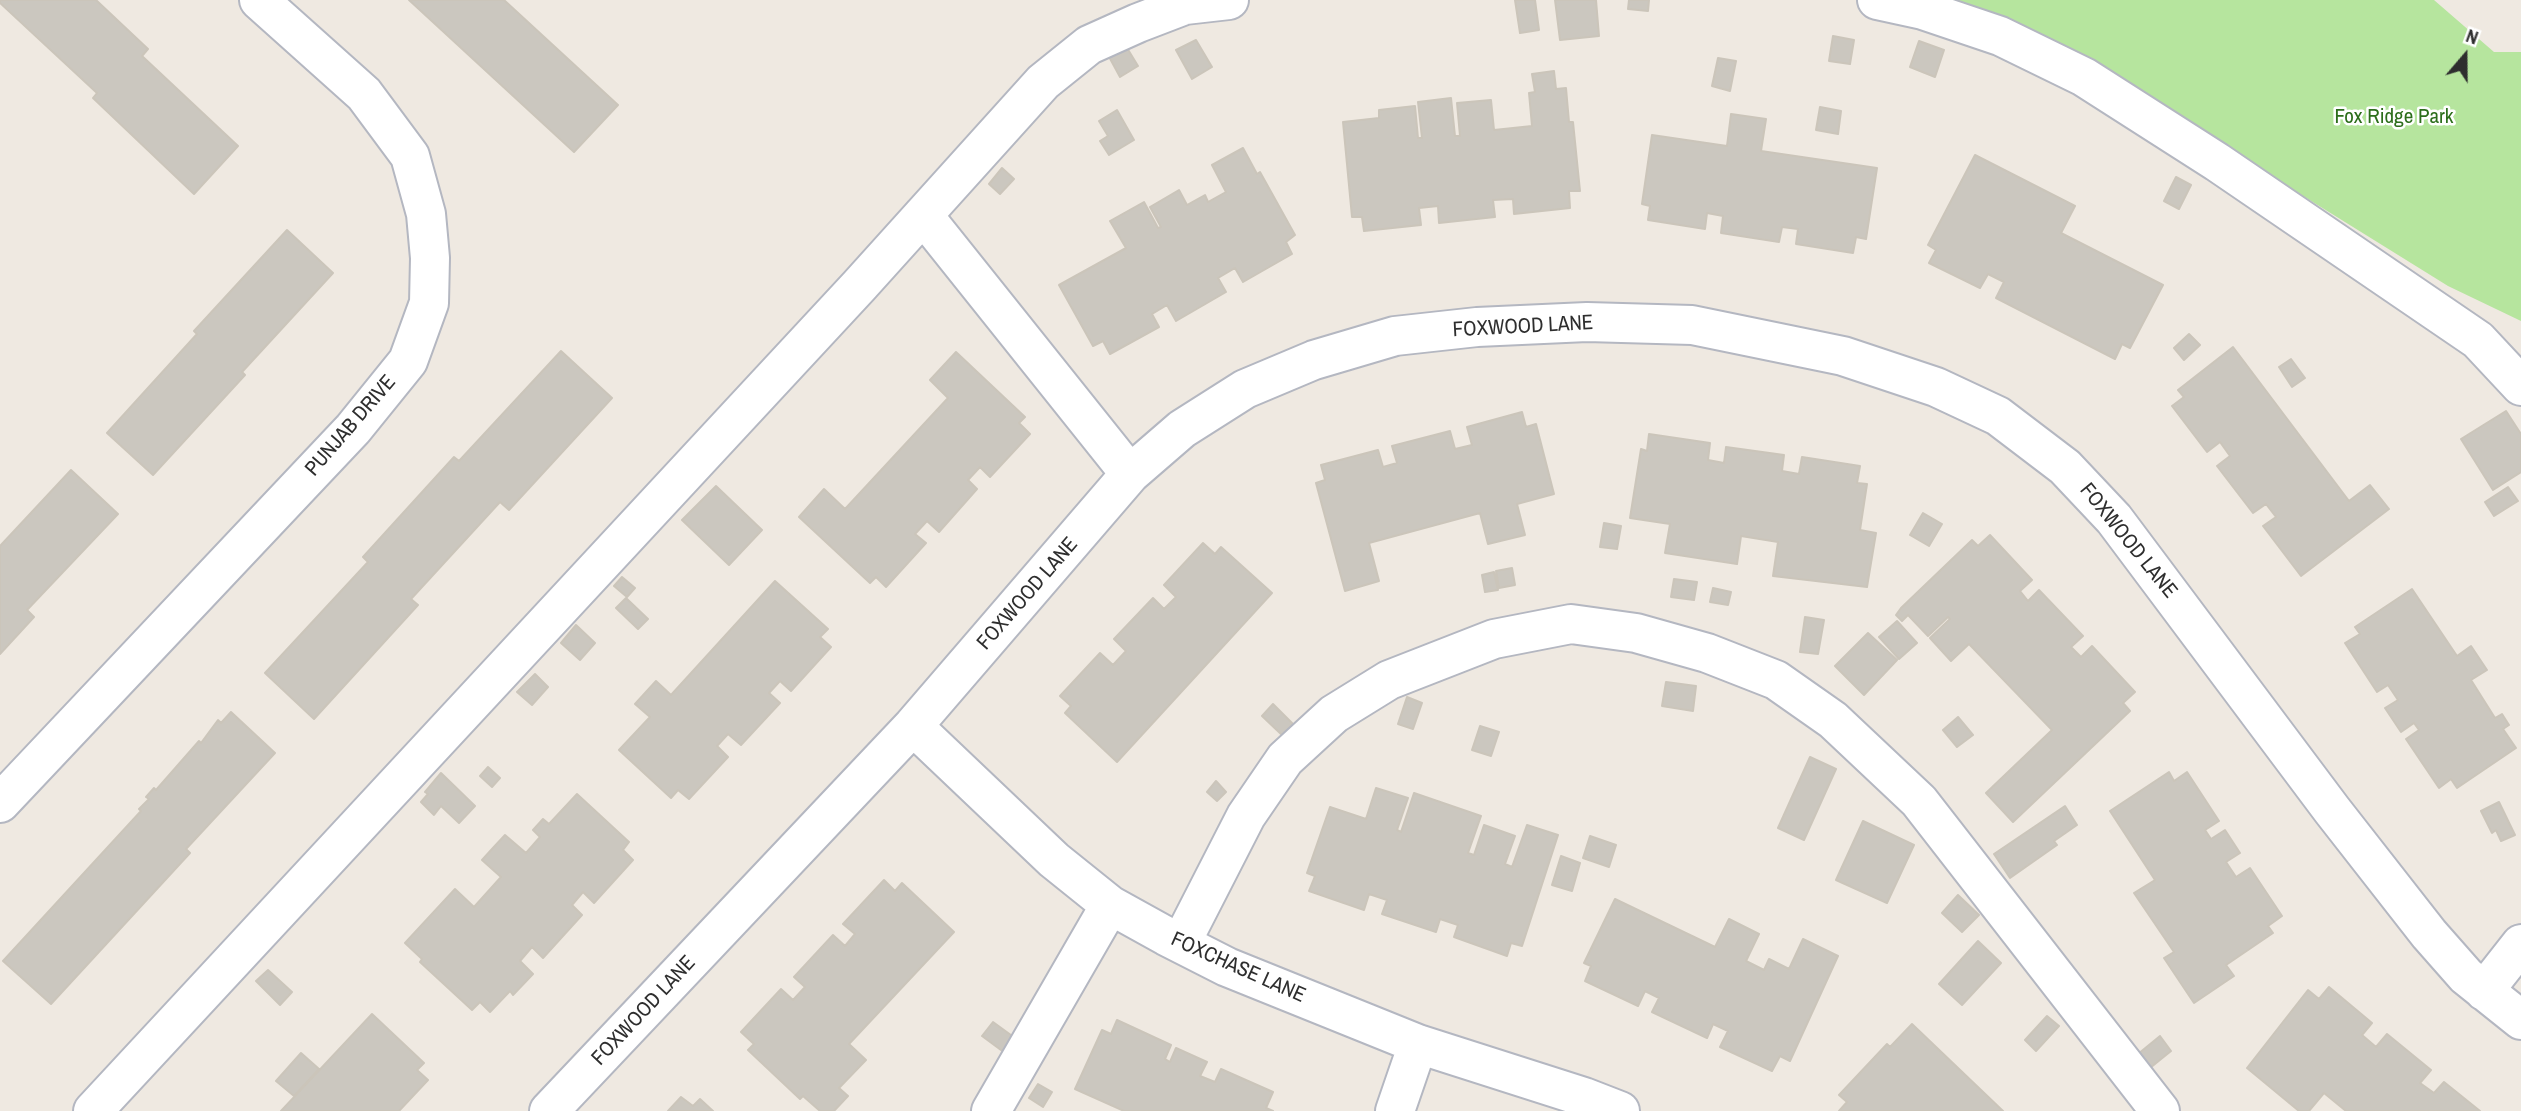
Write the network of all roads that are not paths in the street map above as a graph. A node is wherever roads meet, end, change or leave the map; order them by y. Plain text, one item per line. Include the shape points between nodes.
1 (259, 0) edge
2 (1229, 0) edge
3 (1877, 0) edge
4 (923, 215) junction
5 (2521, 386) edge
6 (1130, 474) junction
7 (913, 726) junction
8 (0, 803) edge
9 (1110, 905) junction
10 (1181, 943) junction
11 (2521, 944) edge
12 (2484, 990) junction
13 (2521, 1020) edge
14 (1418, 1044) junction
15 (93, 1111) edge
16 (549, 1111) edge
17 (991, 1111) edge
18 (1395, 1111) edge
19 (1620, 1111) edge
20 (2160, 1111) edge

1 - 8 street, PUNJAB DRIVE via 364,94 411,156 426,214 429,303 408,361 353,429
2 - 4 street via 1185,5 1089,45 1043,82
3 - 5 street via 2000,36 2084,77 2478,340
4 - 6 street
4 - 15 street
6 - 7 street, FOXWOOD LANE
6 - 12 street, FOXWOOD LANE via 1182,429 1235,396 1314,360 1395,336 1477,327 1587,322 1692,325 1843,356 1936,387 1997,416 2065,467 2114,519 2429,934
7 - 9 street, FOXCHASE LANE via 1054,860
7 - 16 street, FOXWOOD LANE
9 - 10 street, FOXCHASE LANE
9 - 17 street
10 - 14 street, FOXCHASE LANE via 1227,967
10 - 20 street via 1246,816 1285,759 1334,714 1389,680 1494,639 1571,624 1636,633 1707,653 1776,680 1833,720 1919,801
11 - 12 street
12 - 13 street, FOXWOOD LANE
14 - 18 street
14 - 19 street, FOXCHASE LANE

